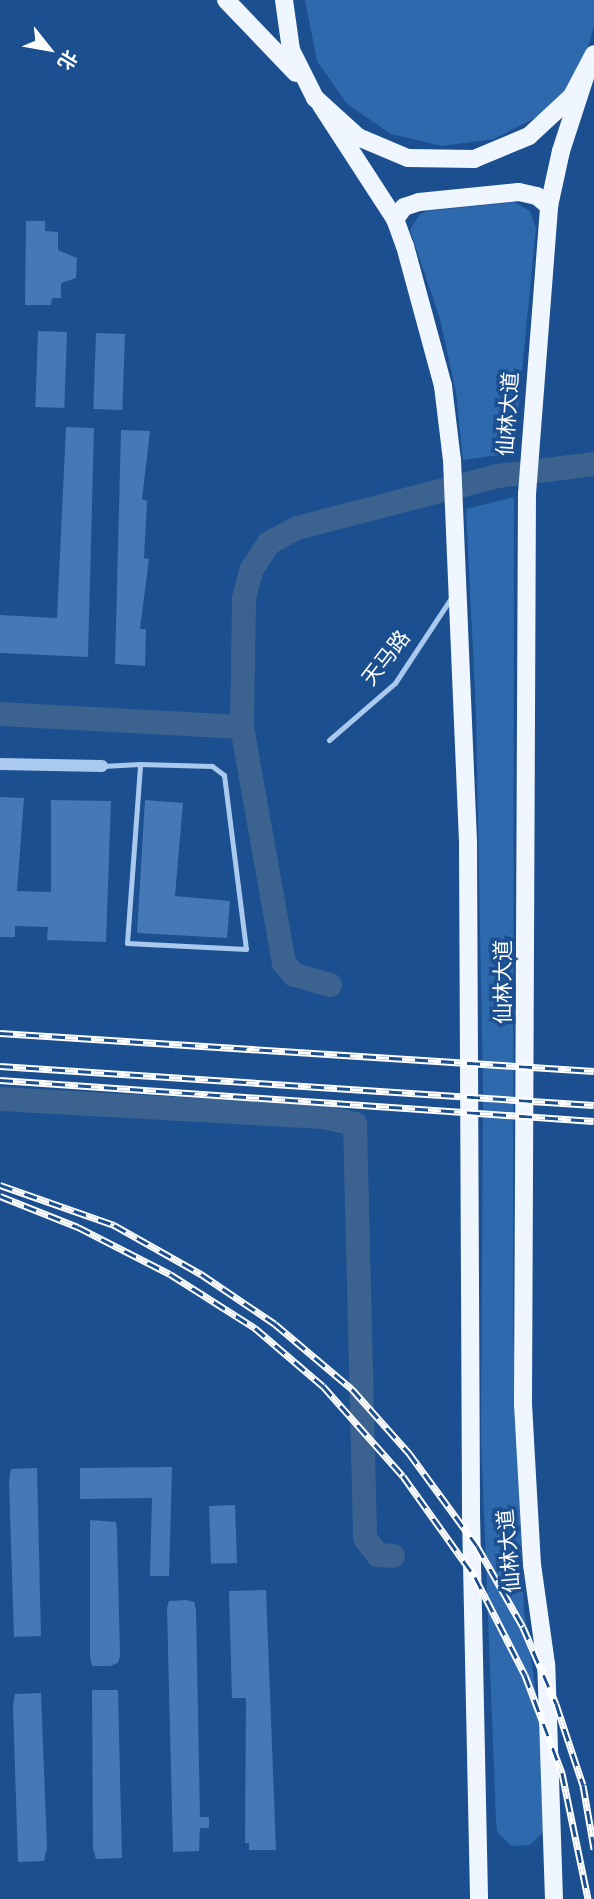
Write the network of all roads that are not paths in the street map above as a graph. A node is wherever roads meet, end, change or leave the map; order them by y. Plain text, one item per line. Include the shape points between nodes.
1 (226, 0) edge
2 (284, 0) edge
3 (594, 54) edge
4 (587, 71) junction
5 (306, 85) junction
6 (321, 105) junction
7 (549, 206) junction
8 (395, 219) junction
9 (458, 586) junction
10 (329, 740) dead end
11 (0, 764) edge
12 (140, 764) junction
13 (102, 766) joint
14 (479, 1899) edge
15 (554, 1899) edge

1 - 5 main road
2 - 5 main road via 288,37
3 - 4 main road
4 - 6 main road via 572,96 540,129 508,148 463,160 426,161 389,152 358,137
4 - 7 main road, 仙林大道 via 561,150
5 - 6 main road
6 - 8 main road, 仙林大道
7 - 8 main road via 537,195 519,192 419,202 404,207
7 - 15 main road, 仙林大道 via 527,494 523,1404 531,1565 546,1664
8 - 9 main road, 仙林大道 via 425,306 443,386
9 - 10 lane, 天马路 via 395,683
9 - 14 main road, 仙林大道 via 470,997 471,1515
11 - 13 street
12 - 12 lane via 212,766 224,775 246,949 127,943
12 - 13 lane

